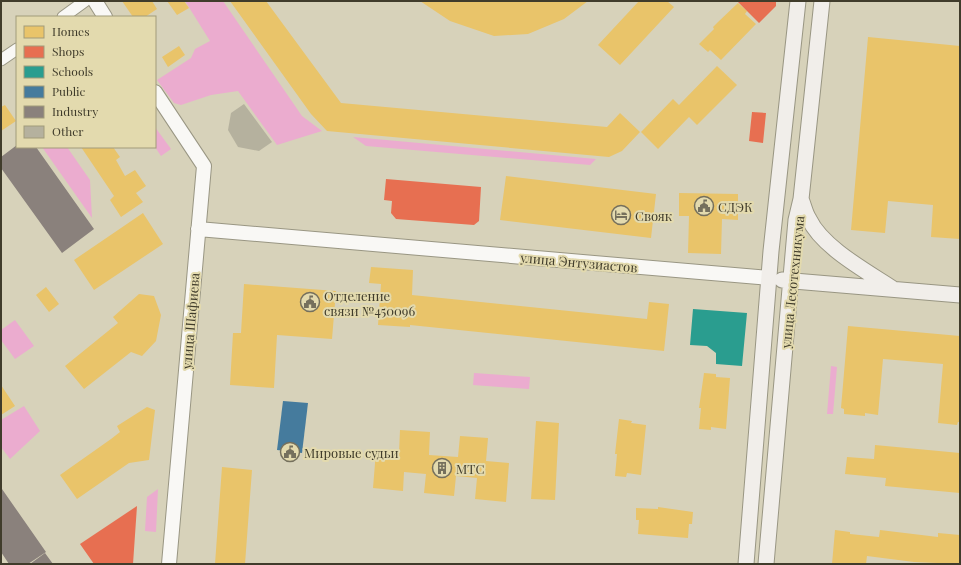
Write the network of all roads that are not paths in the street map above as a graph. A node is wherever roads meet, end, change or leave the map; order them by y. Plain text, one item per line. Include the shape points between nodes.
1 (85, 1) edge
2 (95, 1) edge
3 (798, 1) edge
4 (822, 1) edge
5 (64, 16) edge
6 (104, 16) edge
7 (16, 50) edge
8 (1, 60) edge
9 (156, 94) edge
10 (801, 199) junction
11 (198, 229) junction
12 (769, 278) junction
13 (791, 280) junction
14 (892, 289) junction
15 (960, 295) edge
16 (169, 564) edge
17 (746, 564) edge
18 (766, 564) edge

1 - 5 street
2 - 6 street
3 - 12 main road, улица Лесотехникума
4 - 10 main road, улица Лесотехникума
7 - 8 street
9 - 11 street, улица Шафиева via 204,166
10 - 13 main road, улица Лесотехникума via 796,220
10 - 14 main road via 809,221 823,238
11 - 12 street, улица Энтузиастов
11 - 16 street, улица Шафиева
12 - 13 main road, улица Энтузиастов
12 - 17 main road, улица Лесотехникума
13 - 14 main road, улица Энтузиастов
13 - 18 main road, улица Лесотехникума
14 - 15 main road, улица Энтузиастов

